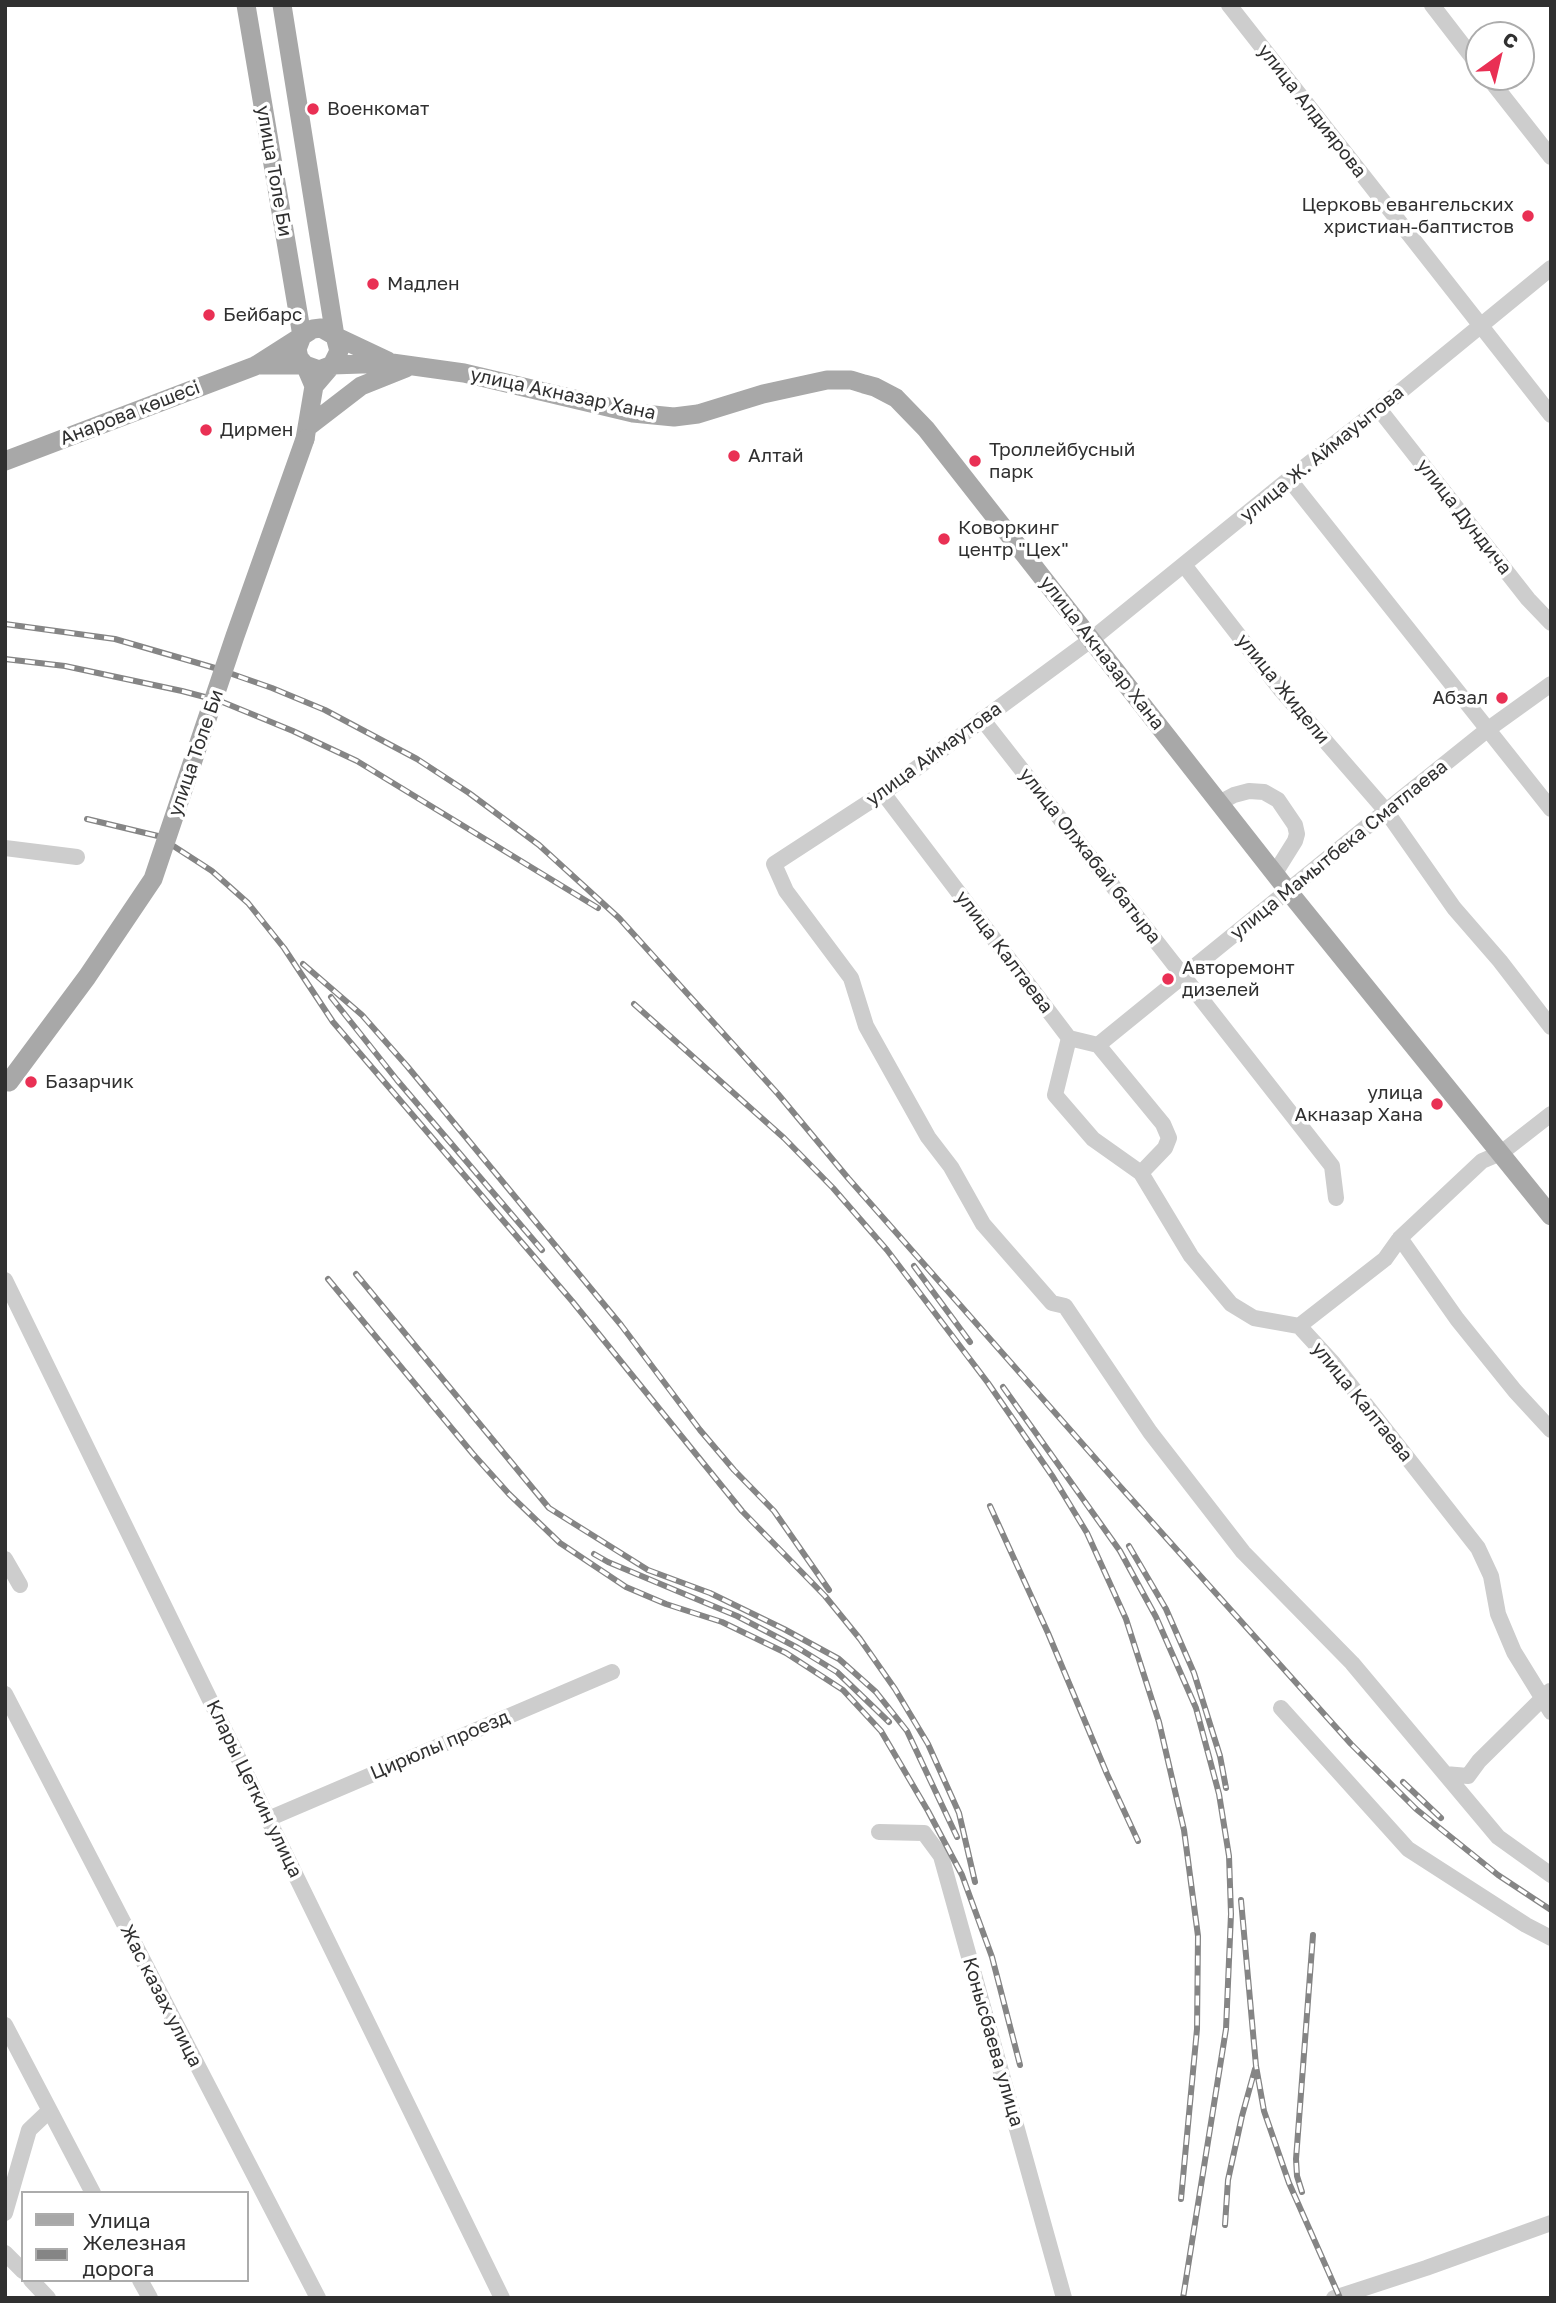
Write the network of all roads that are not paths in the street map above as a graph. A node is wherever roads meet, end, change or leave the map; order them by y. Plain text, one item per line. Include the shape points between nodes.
1 (246, 5) edge
2 (282, 5) edge
3 (1229, 5) edge
4 (1432, 5) edge
5 (1465, 48) edge
6 (1499, 91) edge
7 (1551, 157) edge
8 (1551, 268) edge
9 (1479, 326) junction
10 (302, 336) junction
11 (335, 336) junction
12 (304, 365) junction
13 (332, 365) junction
14 (402, 365) junction
15 (255, 366) junction
16 (314, 386) junction
17 (1379, 409) junction
18 (1551, 415) edge
19 (307, 433) junction
20 (5, 461) edge
21 (1289, 479) junction
22 (1184, 565) junction
23 (1551, 623) edge
24 (1092, 639) junction
25 (1551, 684) edge
26 (982, 719) junction
27 (1487, 730) junction
28 (883, 793) junction
29 (1219, 803) junction
30 (1551, 809) edge
31 (1386, 811) junction
32 (5, 848) edge
33 (77, 857) dead end
34 (1275, 873) junction
35 (1289, 892) junction
36 (1184, 976) junction
37 (1551, 1027) edge
38 (1069, 1038) junction
39 (1098, 1045) junction
40 (7, 1083) edge
41 (1551, 1114) edge
42 (1501, 1153) junction
43 (1141, 1172) junction
44 (1336, 1198) dead end
45 (1551, 1216) edge
46 (1401, 1238) junction
47 (5, 1280) edge
48 (1299, 1326) junction
49 (1551, 1430) edge
50 (5, 1559) edge
51 (20, 1585) dead end
52 (612, 1672) dead end
53 (5, 1694) edge
54 (1547, 1694) edge
55 (1281, 1708) dead end
56 (1551, 1713) edge
57 (1446, 1774) junction
58 (268, 1819) junction
59 (879, 1832) dead end
60 (1551, 1875) edge
61 (1551, 1938) edge
62 (5, 2025) edge
63 (49, 2111) junction
64 (92, 2191) edge
65 (5, 2213) edge
66 (1551, 2223) edge
67 (5, 2253) edge
68 (21, 2270) edge
69 (33, 2282) edge
70 (141, 2282) edge
71 (48, 2298) edge
72 (150, 2298) edge
73 (318, 2298) edge
74 (502, 2298) edge
75 (1064, 2298) edge
76 (1334, 2298) edge

1 - 10 main road, улица Толе Би
2 - 11 main road, улица Толе Би
3 - 9 street, улица Алдиярова
4 - 5 street
6 - 7 street
8 - 9 street, улица Ж. Аймауытова
9 - 17 street, улица Ж. Аймауытова
9 - 18 street, улица Алдиярова
10 - 11 main road via 321,328
10 - 12 main road via 297,349
10 - 15 main road
11 - 13 main road via 340,351
11 - 14 main road, улица Акназар Хана
12 - 13 main road via 318,370
12 - 15 main road
12 - 16 main road
13 - 14 main road, улица Акназар Хана
13 - 16 main road
14 - 19 main road via 361,386
14 - 24 main road, улица Акназар Хана via 464,373 633,413 674,417 827,380 875,387 896,398 926,429
15 - 20 main road, Анарова көшесі
16 - 19 main road, улица Толе Би
17 - 21 street, улица Ж. Аймауытова
17 - 23 street, улица Дундича
19 - 40 main road, улица Толе Би, bridge via 153,879
21 - 22 street, улица Ж. Аймауытова
21 - 27 street
22 - 24 street, улица Ж. Аймауытова
22 - 31 street, улица Жидели via 1281,690
24 - 26 street, улица Аймаутова
24 - 29 main road, улица Акназар Хана
25 - 27 street, улица Мамытбека Сматлаева
26 - 28 street, улица Аймаутова
26 - 36 street, улица Олжабай батыра
27 - 30 street
27 - 31 street, улица Мамытбека Сматлаева
28 - 38 street, улица Калтаева
28 - 57 street, улица Аймаутова via 774,864 786,891 851,978 866,1026 983,1224 1052,1303 1065,1306 1150,1432 1243,1552 1352,1663
29 - 34 main road, улица Акназар Хана
29 - 34 street via 1249,791 1278,800 1297,834
31 - 35 street, улица Мамытбека Сматлаева
31 - 37 street, улица Жидели via 1454,908
32 - 33 street
34 - 35 main road, улица Акназар Хана
35 - 36 street, улица Мамытбека Сматлаева
35 - 42 main road, улица Акназар Хана
36 - 39 street, улица Мамытбека Сматлаева
36 - 44 street, улица Олжабай батыра via 1332,1166
38 - 39 street
38 - 43 street via 1055,1095 1093,1139
39 - 43 street via 1163,1124 1169,1138
41 - 42 street
42 - 45 main road, улица Акназар Хана
42 - 46 street via 1482,1161
43 - 48 street, улица Калтаева via 1191,1256 1231,1304 1254,1318
46 - 48 street via 1385,1259
46 - 49 street via 1457,1319
47 - 58 street, Клары Цеткин улица
48 - 54 street, улица Калтаева via 1478,1548 1514,1652
50 - 51 street
52 - 58 street, Цирюлы проезд
53 - 73 street, Жас казах улица
54 - 56 street, улица Калтаева
54 - 57 street via 1468,1776
55 - 61 street via 1408,1849
57 - 60 street via 1498,1837
58 - 74 street, Клары Цеткин улица
59 - 75 street, Конысбаева улица via 924,1833 941,1856
62 - 63 street
63 - 64 street
63 - 65 street via 29,2130
66 - 76 street
67 - 68 street
69 - 71 street
70 - 72 street

